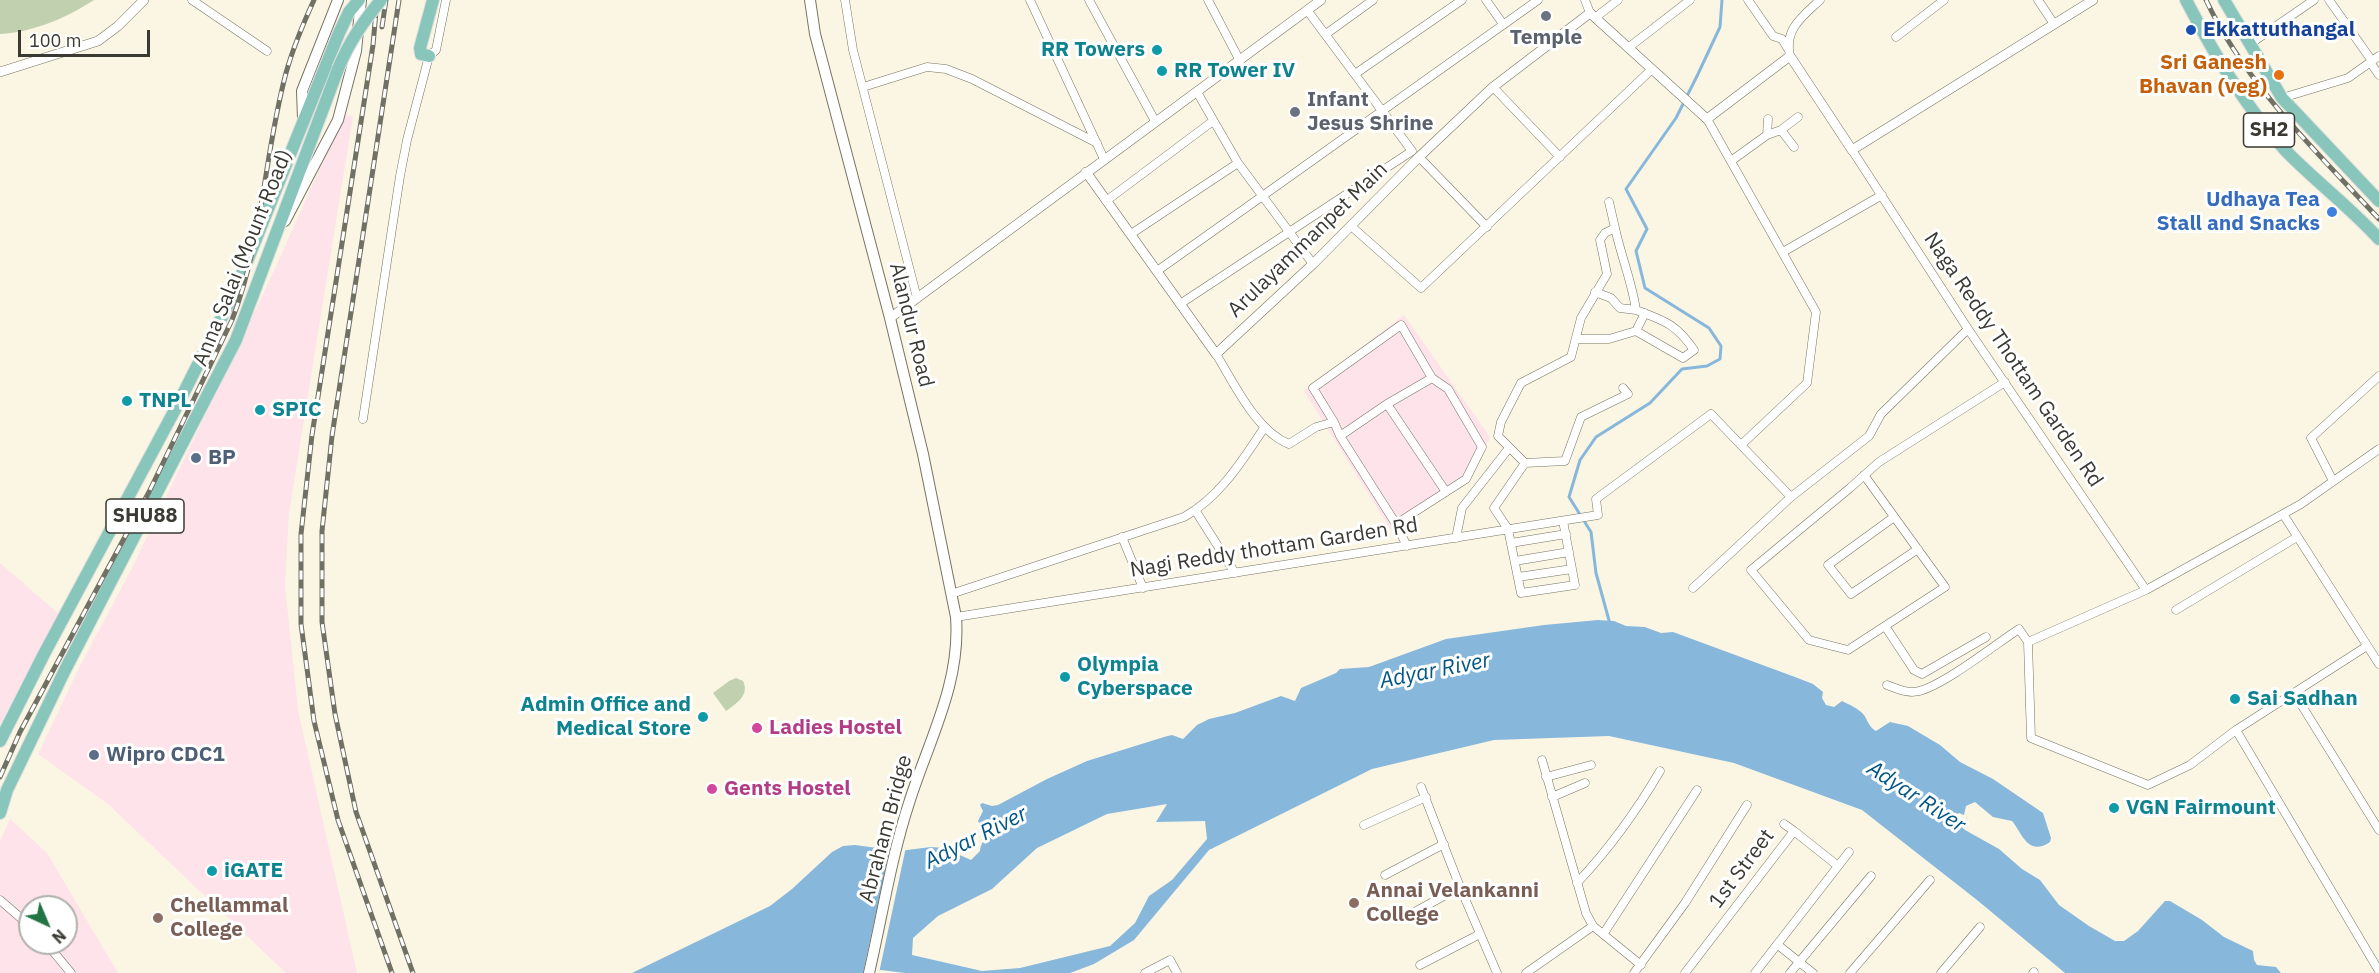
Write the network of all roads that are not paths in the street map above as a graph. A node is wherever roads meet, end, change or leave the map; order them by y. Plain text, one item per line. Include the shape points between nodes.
1 (144, 0) edge
2 (192, 0) edge
3 (338, 0) edge
4 (360, 0) edge
5 (381, 0) edge
6 (433, 0) edge
7 (446, 0) edge
8 (810, 0) edge
9 (845, 0) edge
10 (1030, 0) edge
11 (1089, 0) edge
12 (1208, 0) edge
13 (1321, 0) edge
14 (1373, 0) edge
15 (1462, 0) edge
16 (1486, 0) edge
17 (1539, 0) edge
18 (1585, 0) edge
19 (1618, 0) edge
20 (1690, 0) edge
21 (1748, 0) edge
22 (1820, 0) edge
23 (1944, 0) edge
24 (2038, 0) edge
25 (2093, 0) edge
26 (2186, 0) edge
27 (2224, 0) edge
28 (2314, 0) edge
29 (2329, 0) edge
30 (1307, 10) junction
31 (1593, 15) junction
32 (1503, 24) junction
33 (2054, 24) junction
34 (1326, 34) junction
35 (1896, 37) dead end
36 (2250, 44) junction
37 (1628, 48) junction
38 (267, 51) dead end
39 (1789, 53) junction
40 (429, 56) junction
41 (2374, 60) edge
42 (1240, 61) junction
43 (1651, 70) junction
44 (0, 72) edge
45 (1356, 74) junction
46 (2379, 75) edge
47 (863, 87) junction
48 (1493, 87) junction
49 (1197, 92) junction
50 (2283, 98) junction
51 (1382, 110) junction
52 (1798, 117) dead end
53 (303, 118) junction
54 (1707, 119) junction
55 (1768, 119) dead end
56 (1155, 121) junction
57 (1213, 121) junction
58 (1781, 130) junction
59 (1767, 135) junction
60 (1097, 143) junction
61 (1794, 147) dead end
62 (1852, 150) junction
63 (1416, 154) junction
64 (1560, 157) junction
65 (1104, 159) junction
66 (1731, 161) junction
67 (1238, 163) junction
68 (1086, 172) junction
69 (1882, 195) junction
70 (1261, 196) junction
71 (1106, 201) junction
72 (2379, 201) edge
73 (1609, 202) dead end
74 (1351, 226) junction
75 (1487, 227) junction
76 (1615, 228) junction
77 (1288, 232) junction
78 (1131, 234) junction
79 (275, 239) junction
80 (2379, 239) edge
81 (1783, 252) junction
82 (1313, 264) junction
83 (1156, 271) junction
84 (1596, 292) junction
85 (917, 298) junction
86 (1180, 304) junction
87 (1636, 309) junction
88 (1646, 313) junction
89 (890, 318) junction
90 (1968, 329) junction
91 (1635, 331) junction
92 (1576, 339) junction
93 (1215, 354) junction
94 (2379, 376) edge
95 (1432, 378) junction
96 (2005, 382) junction
97 (1623, 388) dead end
98 (1387, 404) junction
99 (363, 419) dead end
100 (1334, 422) junction
101 (1264, 428) junction
102 (1340, 436) junction
103 (1741, 445) junction
104 (1509, 448) junction
105 (2379, 449) edge
106 (1525, 463) junction
107 (1864, 476) junction
108 (2333, 481) junction
109 (1446, 492) junction
110 (1791, 497) junction
111 (1195, 510) junction
112 (2283, 514) junction
113 (1894, 518) junction
114 (1563, 521) junction
115 (1396, 524) junction
116 (1508, 529) junction
117 (1566, 534) junction
118 (1122, 537) junction
119 (2297, 537) junction
120 (1456, 538) junction
121 (1511, 543) junction
122 (1407, 546) junction
123 (1918, 549) junction
124 (1569, 552) junction
125 (1515, 561) junction
126 (1572, 569) junction
127 (1235, 573) junction
128 (1518, 577) junction
129 (1143, 588) junction
130 (1694, 588) dead end
131 (2146, 590) junction
132 (951, 594) junction
133 (2176, 610) dead end
134 (956, 618) junction
135 (1885, 626) junction
136 (1986, 636) dead end
137 (2028, 642) junction
138 (2367, 646) junction
139 (954, 662) joint
140 (2379, 664) edge
141 (1887, 685) dead end
142 (2294, 693) junction
143 (2236, 730) junction
144 (0, 741) edge
145 (1542, 760) dead end
146 (1591, 765) dead end
147 (1660, 771) dead end
148 (1546, 777) junction
149 (1585, 783) dead end
150 (1421, 787) dead end
151 (1697, 790) dead end
152 (3, 794) edge
153 (1426, 797) junction
154 (1552, 797) junction
155 (1748, 805) dead end
156 (0, 813) edge
157 (1784, 824) dead end
158 (1364, 825) dead end
159 (2379, 830) edge
160 (1794, 831) junction
161 (1444, 844) junction
162 (1850, 852) dead end
163 (1838, 866) junction
164 (1385, 874) dead end
165 (1871, 876) dead end
166 (1930, 880) dead end
167 (1577, 883) junction
168 (1460, 887) junction
169 (0, 900) edge
170 (18, 916) edge
171 (1402, 919) dead end
172 (1593, 926) junction
173 (1980, 927) dead end
174 (1604, 933) junction
175 (1480, 934) junction
176 (1778, 945) junction
177 (56, 955) edge
178 (1800, 962) junction
179 (1420, 965) dead end
180 (1641, 965) junction
181 (2379, 972) edge
182 (71, 973) edge
183 (869, 973) edge
184 (1145, 973) edge
185 (1177, 973) edge
186 (1497, 973) edge
187 (1526, 973) edge
188 (1634, 973) edge
189 (1685, 973) edge
190 (1755, 973) edge
191 (1790, 973) edge
192 (1814, 973) edge
193 (1850, 973) edge
194 (1941, 973) edge

1 - 44 street via 98,41
2 - 38 street
3 - 53 main road via 302,91
4 - 53 main road, Anna Salai (Mount Road) / SHU88 via 349,12
4 - 79 main road via 356,51 338,120
5 - 79 main road, Anna Salai (Mount Road) / SHU88, bridge via 355,34 338,69
6 - 40 main road via 420,48 421,54
7 - 40 street via 436,50
8 - 89 main road, Alandur Road via 815,34
9 - 47 street
10 - 60 street
11 - 56 street
12 - 42 street
13 - 30 street
14 - 34 street
15 - 45 street
16 - 32 street
17 - 32 street
18 - 31 street
19 - 31 street
20 - 37 street
21 - 39 street via 1773,36 1782,39
22 - 39 street via 1793,24
23 - 35 street
24 - 33 street
25 - 33 street
26 - 80 main road, SH2 via 2246,104 2286,151
27 - 36 main road, SH2
28 - 36 street
29 - 41 street
30 - 34 street
30 - 42 street
31 - 37 street
31 - 48 street, Arulayammanpet Main
32 - 51 street
33 - 62 street
34 - 45 street
36 - 50 main road, SH2
37 - 43 street
39 - 54 street
39 - 62 street
40 - 99 street via 400,176
41 - 46 street
41 - 50 street via 2348,78
42 - 49 street
43 - 54 street
43 - 64 street
45 - 51 street
47 - 60 street via 927,67 946,69
47 - 85 street
48 - 63 street, Arulayammanpet Main
48 - 64 street
49 - 56 street
49 - 57 street
50 - 72 main road, SH2
51 - 63 street
51 - 70 street
52 - 58 street
53 - 144 main road, Anna Salai (Mount Road) / SHU88 via 235,291
54 - 66 street
55 - 59 street
56 - 65 street
57 - 67 street
57 - 71 street
58 - 59 street
58 - 61 street
59 - 66 street
60 - 65 street
62 - 69 street, Naga Reddy Thottam Garden Rd
63 - 74 street, Arulayammanpet Main
63 - 75 street
63 - 77 street
64 - 75 street
65 - 68 street
66 - 81 street
67 - 70 street
67 - 78 street
68 - 71 street
68 - 85 street
69 - 81 street
69 - 90 street, Naga Reddy Thottam Garden Rd
70 - 77 street
70 - 83 street
71 - 78 street
73 - 76 street
74 - 75 street via 1421,288
74 - 82 street, Arulayammanpet Main
76 - 84 street via 1600,240 1607,274
76 - 87 street
77 - 82 street
77 - 86 street
78 - 83 street
79 - 152 main road, Anna Salai (Mount Road) / SHU88 via 236,340
81 - 103 street via 1816,312 1807,383
82 - 93 street, Arulayammanpet Main
83 - 86 street
84 - 87 street via 1611,298 1620,308
84 - 92 street via 1581,318
85 - 89 street
86 - 93 street
87 - 88 street
88 - 91 street
88 - 91 street via 1681,331 1694,350 1683,358
89 - 132 main road, Alandur Road
90 - 96 street, Naga Reddy Thottam Garden Rd
90 - 110 street via 1881,414 1869,436
91 - 92 street via 1609,339
92 - 104 street via 1571,357 1521,383 1498,436
93 - 101 street
94 - 108 street via 2312,438
95 - 98 street
95 - 100 street via 1401,325 1313,388
95 - 109 street via 1448,389 1482,447 1466,479
96 - 107 street via 1879,462
96 - 131 street, Naga Reddy Thottam Garden Rd
97 - 106 street via 1628,394 1581,417 1565,461
98 - 102 street
98 - 109 street
100 - 101 street via 1316,427 1289,444 1277,440
100 - 102 street
101 - 111 street via 1231,477
102 - 115 street
103 - 110 street
103 - 114 street, Nagi Reddy thottam Garden Rd via 1711,414 1596,499 1599,515
104 - 106 street
104 - 120 street via 1462,507
105 - 108 street
106 - 116 street via 1494,508
107 - 113 street
107 - 135 street via 1751,570 1809,640 1848,650
108 - 112 street
109 - 115 street
110 - 130 street
111 - 118 street
111 - 127 street
112 - 119 street
112 - 131 street
113 - 123 street
113 - 123 street via 1828,565 1851,594
114 - 116 street, Nagi Reddy thottam Garden Rd
114 - 117 street
115 - 122 street
116 - 120 street, Nagi Reddy thottam Garden Rd
116 - 121 street
117 - 121 street
117 - 124 street
118 - 129 street
118 - 132 street
119 - 133 street
119 - 138 street
120 - 122 street, Nagi Reddy thottam Garden Rd
121 - 125 street
122 - 127 street, Nagi Reddy thottam Garden Rd
123 - 135 street via 1945,587
124 - 125 street
124 - 126 street
125 - 128 street
126 - 128 street
126 - 128 street via 1575,585 1521,593
127 - 129 street, Nagi Reddy thottam Garden Rd
129 - 134 street, Nagi Reddy thottam Garden Rd
131 - 137 street
132 - 134 main road, Alandur Road
134 - 139 main road, Alandur Road
135 - 136 street via 1914,670 1922,675
137 - 141 street via 2019,628 1920,691 1906,692
137 - 143 street via 2031,738 2148,785 2190,765
138 - 140 street
138 - 142 street
139 - 183 main road, Abraham Bridge via 944,705 908,804
142 - 143 street
142 - 159 street
143 - 181 street
145 - 148 street
146 - 148 street
147 - 167 street via 1637,810
148 - 154 street
149 - 154 street
150 - 153 street
151 - 174 street
152 - 156 main road, Anna Salai (Mount Road) / SHU88
153 - 158 street
153 - 161 street
154 - 167 street
155 - 180 street
157 - 160 street
160 - 163 street, 1st Street
160 - 189 street, 1st Street
161 - 164 street
161 - 168 street
162 - 163 street
163 - 176 street
165 - 178 street
166 - 193 street
167 - 172 street
168 - 171 street
168 - 175 street
169 - 170 street
172 - 174 street
172 - 187 street
173 - 194 street
174 - 180 street
175 - 179 street
175 - 186 street
176 - 178 street
176 - 190 street
177 - 182 street
178 - 191 street
178 - 192 street
180 - 188 street
184 - 185 street via 1170,960

